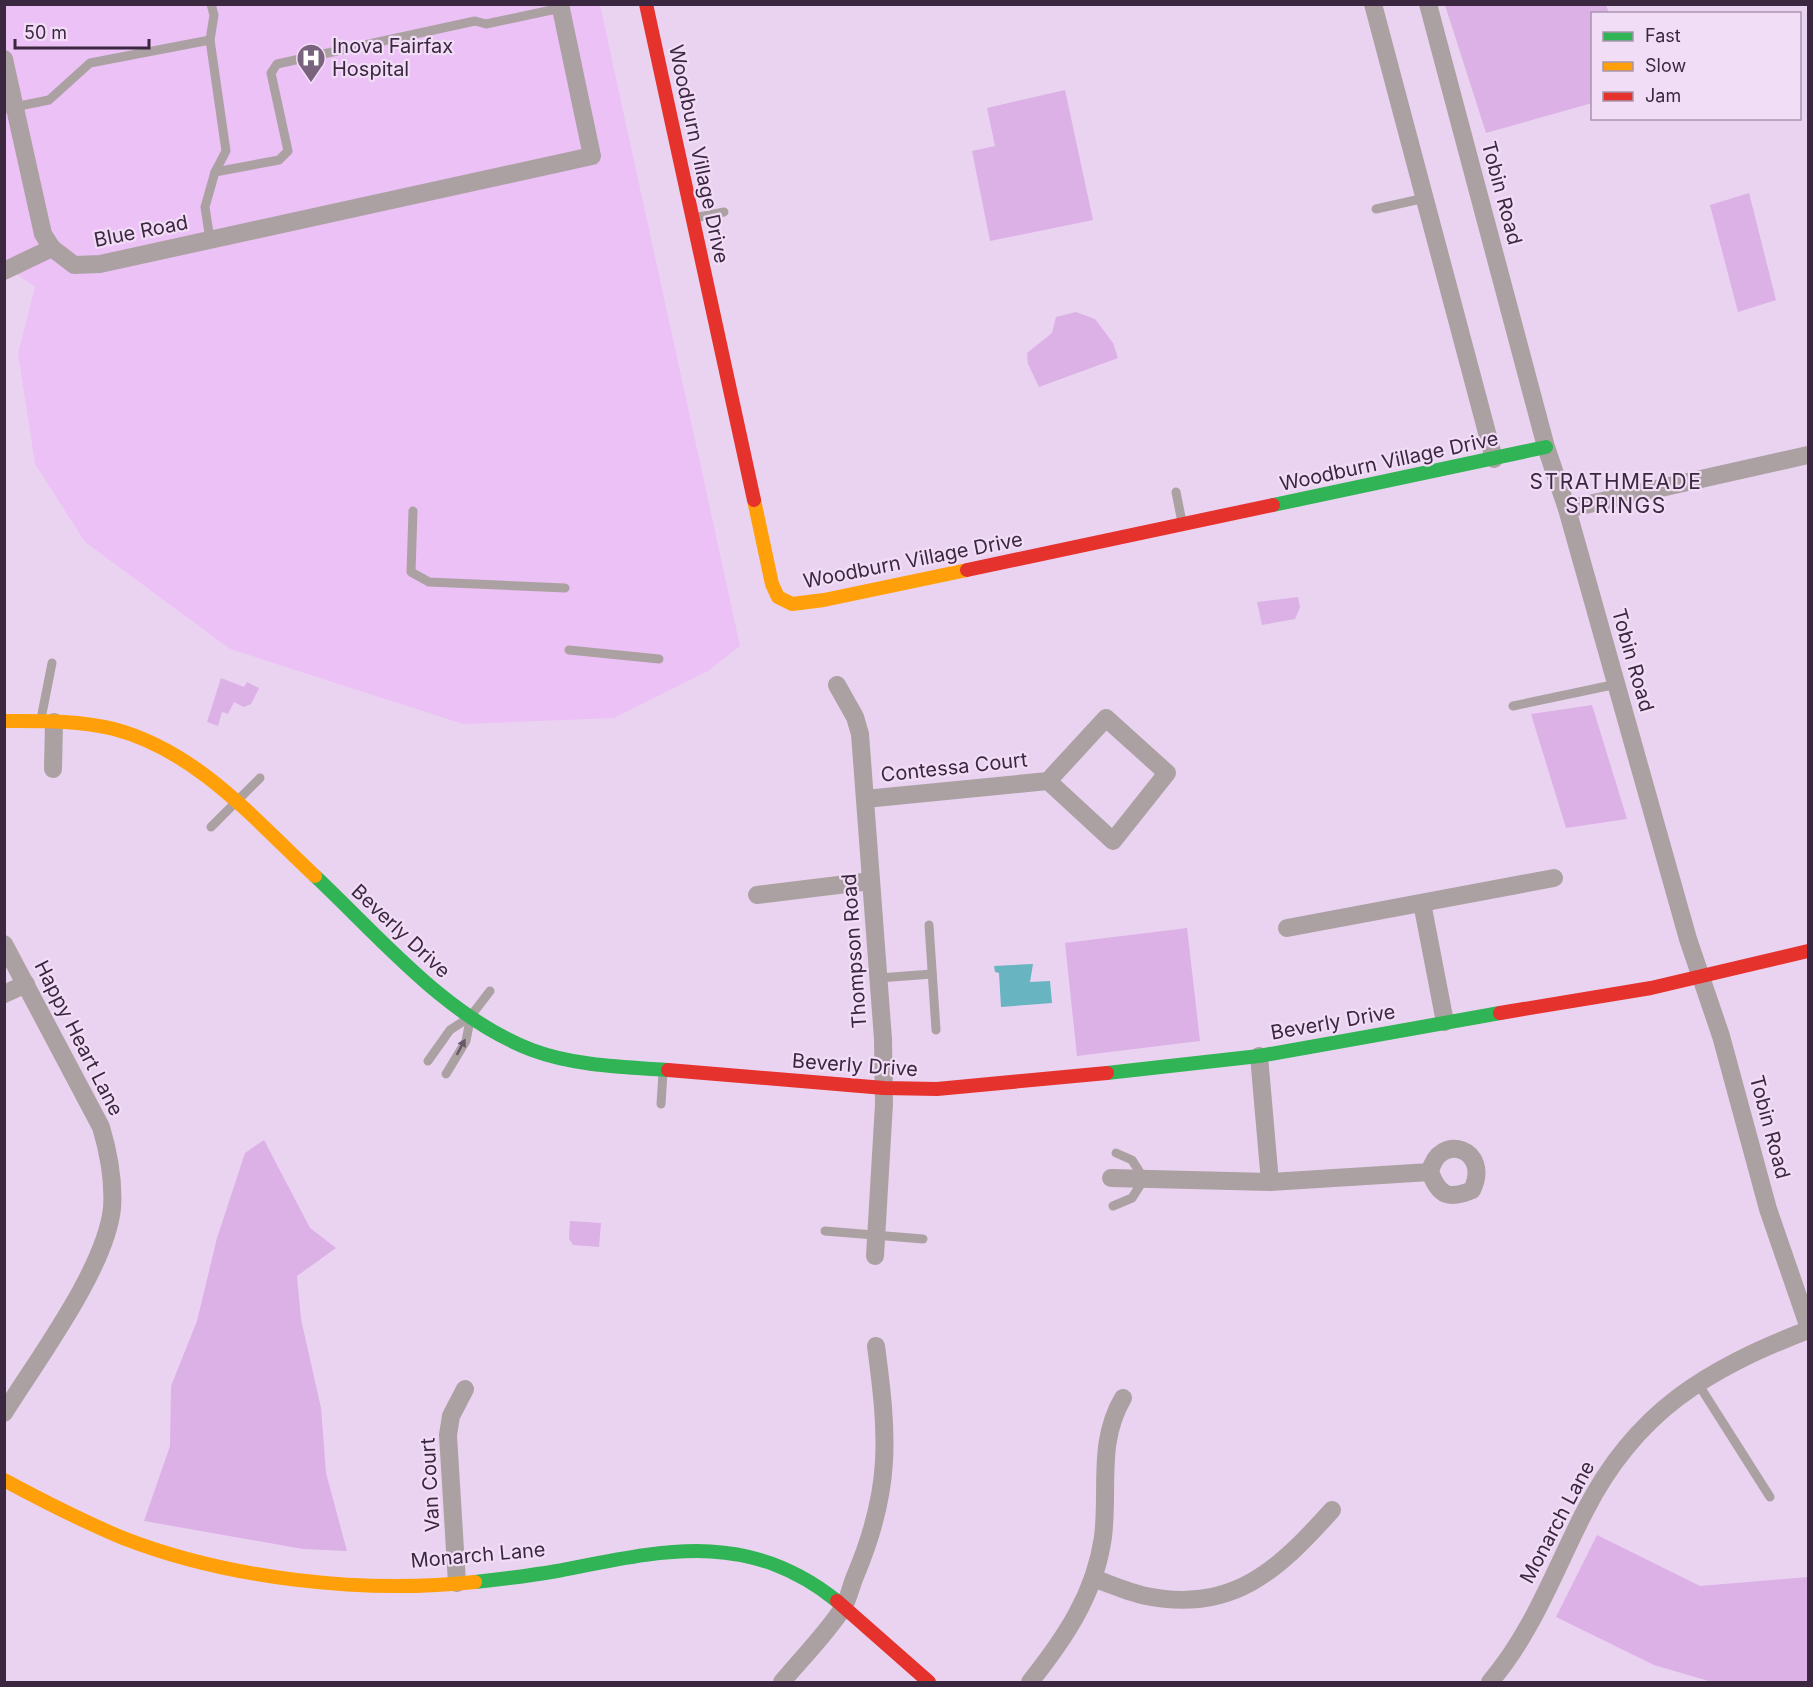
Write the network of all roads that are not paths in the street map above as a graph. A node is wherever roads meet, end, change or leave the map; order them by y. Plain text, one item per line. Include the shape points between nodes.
1 (211, 4) edge
2 (646, 4) edge
3 (1373, 4) edge
4 (1428, 4) edge
5 (561, 6) edge
6 (210, 40) junction
7 (4, 59) edge
8 (10, 107) edge
9 (214, 172) junction
10 (1425, 198) junction
11 (1376, 209) dead end
12 (724, 212) dead end
13 (693, 218) junction
14 (210, 240) junction
15 (52, 248) junction
16 (4, 271) edge
17 (1546, 447) junction
18 (1809, 454) edge
19 (1494, 459) junction
20 (1176, 492) dead end
21 (1567, 509) junction
22 (413, 511) dead end
23 (1183, 524) junction
24 (411, 572) junction
25 (407, 583) dead end
26 (565, 588) dead end
27 (569, 650) dead end
28 (659, 659) dead end
29 (52, 663) dead end
30 (1617, 684) junction
31 (837, 685) dead end
32 (1513, 706) dead end
33 (4, 721) edge
34 (48, 722) junction
35 (53, 768) dead end
36 (260, 778) dead end
37 (1048, 781) junction
38 (865, 799) junction
39 (236, 802) junction
40 (211, 827) dead end
41 (1554, 878) dead end
42 (871, 881) junction
43 (757, 895) dead end
44 (1422, 903) junction
45 (929, 926) dead end
46 (1287, 928) dead end
47 (4, 944) edge
48 (1809, 951) edge
49 (932, 974) junction
50 (1701, 977) junction
51 (879, 978) junction
52 (26, 984) junction
53 (490, 991) dead end
54 (4, 994) edge
55 (470, 1017) junction
56 (1445, 1022) junction
57 (936, 1030) dead end
58 (1259, 1056) junction
59 (428, 1062) dead end
60 (663, 1070) junction
61 (446, 1074) dead end
62 (884, 1088) junction
63 (661, 1104) dead end
64 (1116, 1153) dead end
65 (1430, 1172) dead end
66 (1111, 1178) dead end
67 (1144, 1179) junction
68 (1270, 1182) junction
69 (1113, 1206) dead end
70 (825, 1231) dead end
71 (876, 1235) junction
72 (923, 1239) dead end
73 (875, 1256) dead end
74 (1809, 1325) edge
75 (1809, 1330) edge
76 (876, 1346) dead end
77 (1697, 1382) junction
78 (465, 1389) dead end
79 (1123, 1398) dead end
80 (4, 1413) edge
81 (4, 1480) edge
82 (1770, 1497) dead end
83 (1332, 1510) dead end
84 (1093, 1578) junction
85 (457, 1583) junction
86 (843, 1607) junction
87 (782, 1683) edge
88 (929, 1683) edge
89 (1030, 1683) edge
90 (1490, 1683) edge

1 - 6 lane via 214,15
2 - 13 street, Woodburn Village Drive
3 - 10 street
4 - 17 street, Tobin Road
5 - 9 lane via 277,64 271,73 288,152 279,160
5 - 14 street, Blue Road via 592,156
6 - 8 lane via 90,63 49,100
6 - 9 lane via 226,151
7 - 8 street
8 - 15 street via 43,234
9 - 14 lane via 205,207
10 - 11 lane
10 - 19 street
12 - 13 lane
13 - 23 street, Woodburn Village Drive via 772,584 778,597 792,604 825,600
14 - 15 street, Blue Road via 100,264 74,265
15 - 16 street
17 - 19 street, Woodburn Village Drive
17 - 21 street, Tobin Road
18 - 21 street
19 - 23 street, Woodburn Village Drive
20 - 23 lane
21 - 30 street, Tobin Road
22 - 24 lane
24 - 25 lane
24 - 26 lane via 429,582
27 - 28 lane
29 - 34 lane
30 - 32 lane
30 - 50 street, Tobin Road
31 - 38 street, Thompson Road via 858,726
33 - 34 street, Beverly Drive
34 - 35 street
34 - 39 street, Beverly Drive via 91,724 150,740 210,777
36 - 39 lane
37 - 37 street, Contessa Court via 1106,717 1167,773 1113,841
37 - 38 street, Contessa Court
38 - 42 street, Thompson Road
39 - 40 lane
39 - 55 street, Beverly Drive via 455,1009
41 - 44 street
42 - 43 street
42 - 51 street, Thompson Road
44 - 46 street
44 - 56 street
45 - 49 lane
47 - 52 street, Happy Heart Lane
48 - 50 street, Beverly Drive
49 - 51 lane
49 - 57 lane
50 - 56 street, Beverly Drive
50 - 74 street, Tobin Road via 1768,1209
51 - 62 street, Thompson Road
52 - 54 street
52 - 80 street, Happy Heart Lane via 101,1127 109,1152 111,1209 99,1256
53 - 55 lane
55 - 59 lane via 450,1030
55 - 60 street, Beverly Drive via 504,1038 565,1060
61 -> 55 lane via 466,1041
56 - 58 street, Beverly Drive
58 - 62 street, Beverly Drive via 948,1088
58 - 68 street
60 - 62 street, Beverly Drive
60 - 63 lane
62 - 71 street, Thompson Road
64 - 67 lane via 1132,1160
65 - 68 street
66 - 67 street
67 - 68 street
67 - 69 lane via 1132,1198
70 - 71 lane
71 - 72 lane
71 - 73 street, Thompson Road
75 - 77 street, Monarch Lane via 1751,1352
76 - 86 street via 886,1447 883,1485 868,1549
77 - 82 lane
77 - 90 street, Monarch Lane via 1653,1418 1606,1473 1523,1636
78 - 85 street, Van Court via 451,1416 448,1435
79 - 84 street via 1109,1429 1105,1450 1103,1534
81 - 85 street, Monarch Lane via 70,1515 125,1537 236,1568 386,1586
83 - 84 street via 1272,1571 1224,1594 1168,1600
84 - 89 street via 1079,1613
85 - 86 street, Monarch Lane via 527,1576 671,1549 704,1548 756,1557 797,1572
86 - 87 street
86 - 88 street, Monarch Lane

